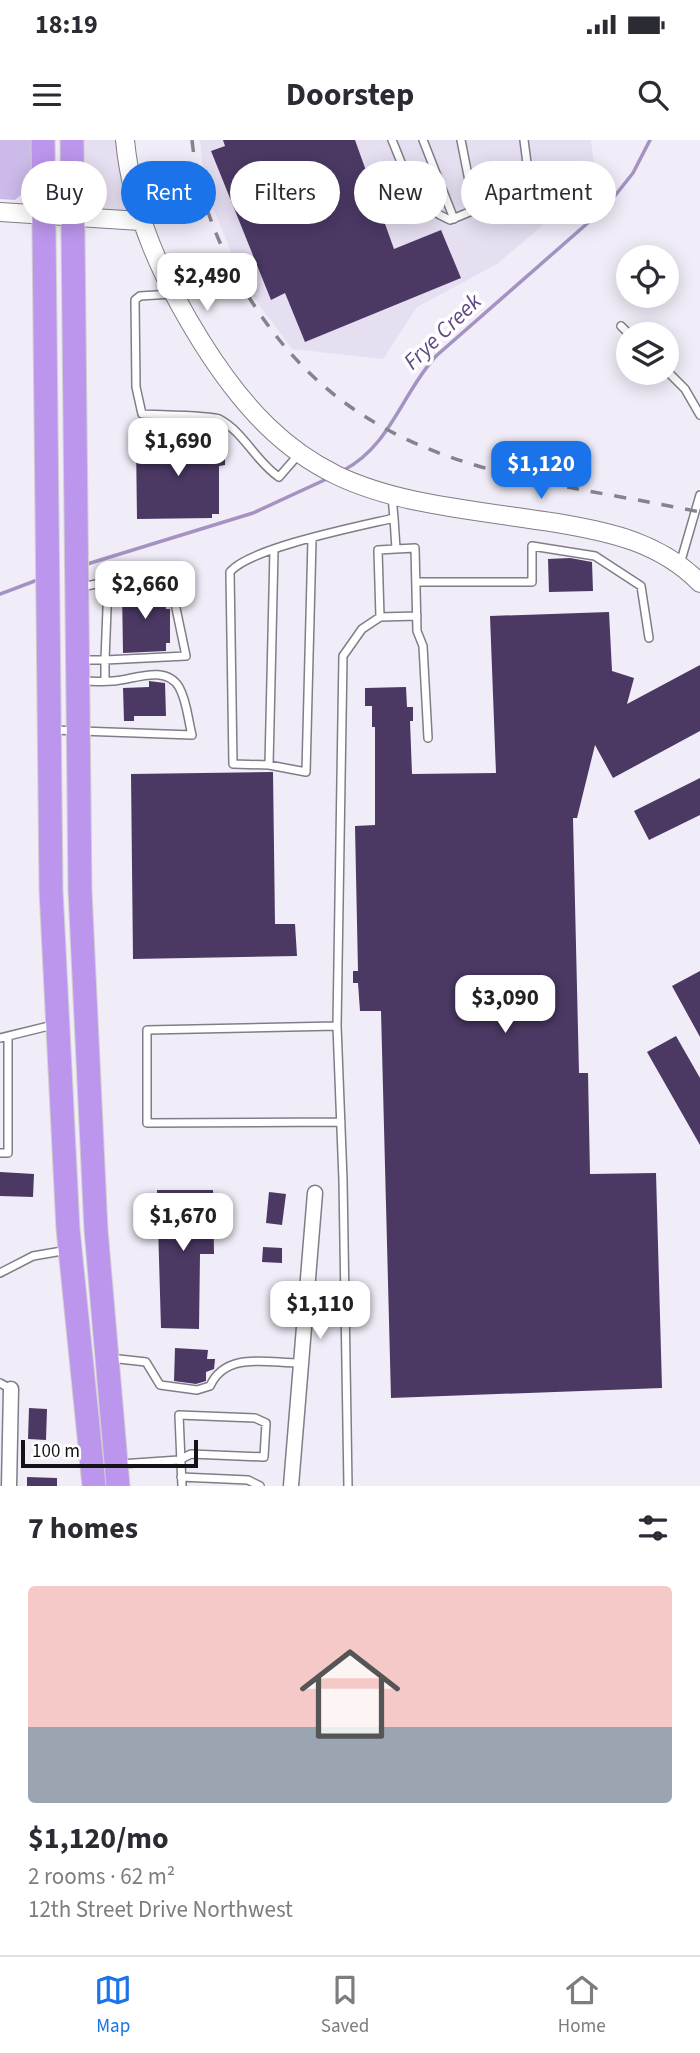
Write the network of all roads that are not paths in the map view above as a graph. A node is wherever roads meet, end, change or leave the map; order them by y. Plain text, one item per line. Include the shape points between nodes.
1 (43, 140) edge
2 (72, 140) edge
3 (125, 140) edge
4 (392, 140) edge
5 (423, 140) edge
6 (461, 140) edge
7 (524, 140) edge
8 (43, 161) edge
9 (73, 161) edge
10 (129, 161) edge
11 (527, 161) edge
12 (0, 212) edge
13 (21, 213) edge
14 (454, 219) junction
15 (44, 224) edge
16 (74, 224) edge
17 (141, 224) edge
18 (174, 294) junction
19 (679, 383) edge
20 (700, 415) edge
21 (299, 454) junction
22 (700, 495) edge
23 (392, 496) junction
24 (394, 518) junction
25 (312, 540) junction
26 (396, 549) junction
27 (274, 550) junction
28 (680, 564) junction
29 (416, 582) junction
30 (700, 583) edge
31 (108, 584) junction
32 (76, 588) junction
33 (417, 616) junction
34 (380, 617) junction
35 (649, 638) dead end
36 (105, 660) junction
37 (77, 670) junction
38 (105, 681) junction
39 (49, 730) junction
40 (78, 731) junction
41 (428, 738) dead end
42 (270, 765) junction
43 (57, 1024) junction
44 (337, 1026) junction
45 (4, 1038) edge
46 (341, 1122) junction
47 (0, 1153) edge
48 (314, 1193) dead end
49 (71, 1250) junction
50 (0, 1273) edge
51 (106, 1359) junction
52 (300, 1363) junction
53 (5, 1386) edge
54 (179, 1460) junction
55 (117, 1475) edge
56 (181, 1476) junction
57 (9, 1486) edge
58 (94, 1486) edge
59 (183, 1486) edge
60 (260, 1486) edge
61 (291, 1486) edge
62 (348, 1486) edge

1 - 8 highway
2 - 9 highway
3 - 10 street
4 - 14 lane via 413,192 430,211
5 - 14 lane
6 - 14 lane via 474,206
7 - 11 lane
12 - 13 street
15 - 39 highway
16 - 32 highway
17 - 18 street
18 - 21 street via 231,385 269,429
18 - 21 lane via 135,300 136,387 142,414 218,418 279,477
19 - 20 lane
21 - 23 street via 347,482
22 - 28 lane
23 - 24 lane
23 - 28 street via 597,529 635,540
24 - 25 lane
24 - 26 lane
25 - 27 lane
25 - 42 lane via 306,772
26 - 29 lane via 415,548
26 - 34 lane via 378,550
27 - 42 lane
27 - 42 lane via 237,563 230,572 233,764
28 - 30 street
29 - 33 lane
29 - 35 lane via 532,582 532,546 595,556 640,586
31 - 32 lane
31 - 36 lane
31 - 36 lane via 157,572 172,589 186,656
32 - 37 highway
33 - 34 lane
33 - 41 lane
34 - 44 lane via 362,629 343,656
36 - 37 lane
36 - 38 lane
37 - 38 lane
37 - 40 highway
38 - 40 lane via 169,677 183,696 192,735
39 - 40 lane
39 - 43 highway
40 - 51 highway via 86,1060
43 - 45 lane
43 - 49 highway
44 - 46 lane
44 - 46 lane via 147,1030 147,1123
45 - 47 lane via 8,1153
46 - 62 lane
48 - 52 street
49 - 50 lane via 33,1256
49 - 58 highway
51 - 52 lane via 138,1359 146,1362 160,1385 197,1390 210,1387 218,1371 232,1362
51 - 55 highway
52 - 61 street
53 - 57 street
54 - 54 lane via 179,1415 255,1418 266,1423 264,1457 191,1454
54 - 55 lane
54 - 56 lane
56 - 59 lane
56 - 60 lane via 248,1480

